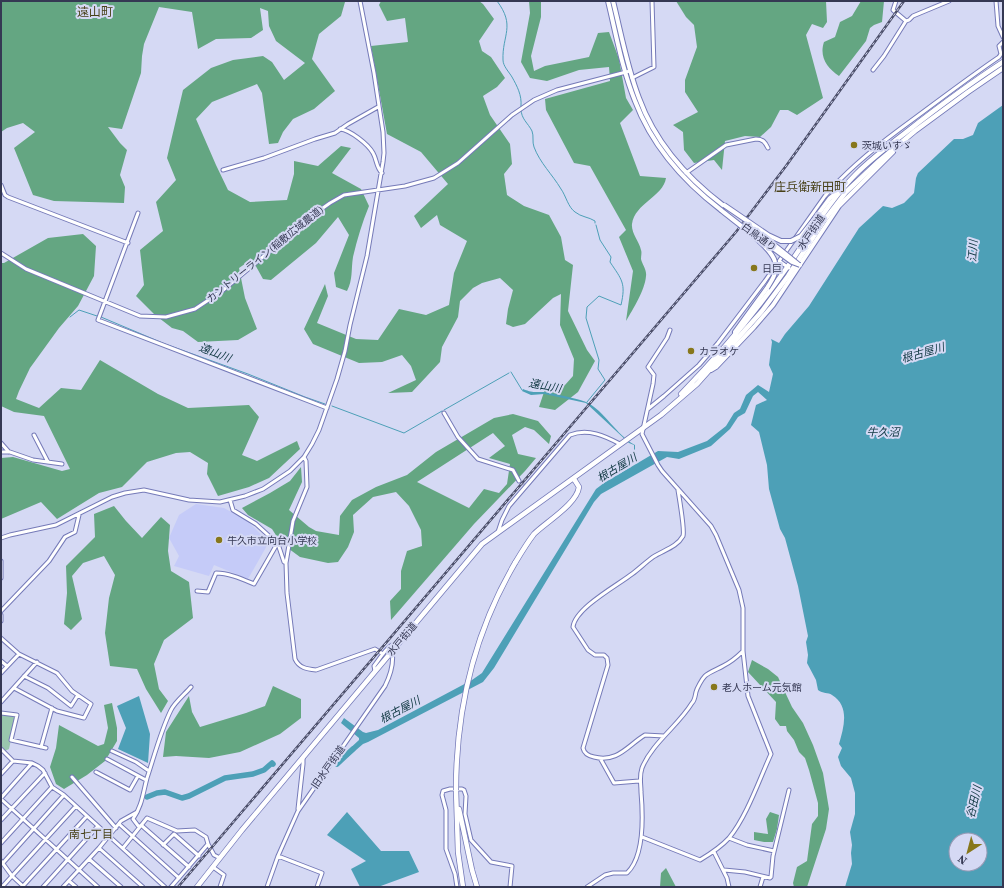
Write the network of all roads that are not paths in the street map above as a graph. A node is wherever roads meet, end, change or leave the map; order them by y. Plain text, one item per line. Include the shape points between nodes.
1 (360, 1) edge
2 (608, 1) edge
3 (613, 1) edge
4 (652, 1) edge
5 (896, 1) edge
6 (949, 1) edge
7 (996, 1) edge
8 (906, 21) junction
9 (1003, 36) edge
10 (1003, 42) edge
11 (1003, 62) edge
12 (1003, 68) edge
13 (873, 70) dead end
14 (628, 72) junction
15 (632, 78) junction
16 (940, 98) junction
17 (944, 103) junction
18 (378, 107) junction
19 (340, 129) junction
20 (910, 135) junction
21 (768, 148) dead end
22 (223, 170) dead end
23 (382, 173) junction
24 (686, 173) junction
25 (856, 174) junction
26 (1, 185) edge
27 (379, 190) junction
28 (714, 202) junction
29 (723, 208) junction
30 (138, 213) dead end
31 (128, 243) junction
32 (1, 253) edge
33 (779, 261) junction
34 (800, 265) junction
35 (790, 268) junction
36 (105, 301) junction
37 (670, 330) dead end
38 (731, 339) junction
39 (699, 365) junction
40 (706, 371) junction
41 (327, 408) junction
42 (647, 409) junction
43 (444, 413) dead end
44 (642, 428) junction
45 (34, 435) dead end
46 (1, 443) edge
47 (620, 444) junction
48 (1, 452) edge
49 (9, 452) junction
50 (304, 457) junction
51 (48, 462) junction
52 (62, 464) dead end
53 (574, 479) junction
54 (520, 482) tunnel mouth
55 (678, 490) junction
56 (230, 500) junction
57 (79, 515) junction
58 (498, 532) junction
59 (1, 538) edge
60 (278, 544) junction
61 (1, 561) edge
62 (286, 563) junction
63 (1, 578) edge
64 (197, 591) dead end
65 (1, 611) edge
66 (1, 615) edge
67 (1, 621) edge
68 (1, 639) edge
69 (399, 642) junction
70 (392, 650) junction
71 (742, 651) junction
72 (19, 654) junction
73 (383, 654) junction
74 (1, 661) edge
75 (37, 662) junction
76 (7, 666) junction
77 (375, 671) junction
78 (1, 673) edge
79 (24, 676) junction
80 (191, 687) dead end
81 (14, 688) junction
82 (78, 695) junction
83 (1, 702) edge
84 (52, 708) junction
85 (1, 713) edge
86 (664, 736) junction
87 (41, 747) junction
88 (46, 748) dead end
89 (2, 751) edge
90 (112, 751) dead end
91 (302, 758) junction
92 (600, 758) junction
93 (107, 759) dead end
94 (13, 760) junction
95 (32, 763) junction
96 (149, 771) junction
97 (96, 772) dead end
98 (45, 773) junction
99 (1, 774) edge
100 (138, 776) junction
101 (72, 777) dead end
102 (146, 780) junction
103 (639, 781) junction
104 (52, 787) junction
105 (789, 790) dead end
106 (64, 795) junction
107 (1, 798) edge
108 (457, 802) junction
109 (76, 806) junction
110 (12, 809) junction
111 (138, 811) junction
112 (298, 811) junction
113 (87, 816) junction
114 (23, 819) junction
115 (1, 820) edge
116 (119, 824) junction
117 (98, 826) junction
118 (140, 826) junction
119 (116, 828) junction
120 (35, 829) junction
121 (109, 835) junction
122 (132, 836) junction
123 (642, 837) junction
124 (729, 838) junction
125 (45, 839) junction
126 (1, 843) edge
127 (208, 844) junction
128 (163, 845) junction
129 (99, 848) junction
130 (123, 848) junction
131 (57, 850) junction
132 (774, 851) junction
133 (714, 852) junction
134 (198, 856) junction
135 (278, 856) junction
136 (220, 858) junction
137 (89, 859) junction
138 (68, 860) junction
139 (2, 862) edge
140 (189, 867) junction
141 (213, 867) junction
142 (79, 870) junction
143 (724, 870) junction
144 (12, 876) junction
145 (763, 877) junction
146 (179, 878) junction
147 (69, 881) junction
148 (2, 887) edge
149 (24, 887) edge
150 (43, 887) edge
151 (63, 887) edge
152 (76, 887) edge
153 (98, 887) edge
154 (121, 887) edge
155 (143, 887) edge
156 (165, 887) edge
157 (170, 887) edge
158 (197, 887) edge
159 (220, 887) edge
160 (267, 887) edge
161 (317, 887) edge
162 (457, 887) edge
163 (463, 887) edge
164 (477, 887) edge
165 (510, 887) edge
166 (587, 887) edge
167 (728, 887) edge
168 (760, 887) edge

1 - 18 street
2 - 14 main road, 白鳥通り
3 - 14 main road, 白鳥通り
4 - 15 street via 654,67
5 - 8 street via 893,10
6 - 8 street
7 - 9 street via 998,26
8 - 13 street
10 - 16 street via 998,46 1001,54 999,57
11 - 17 highway, 水戸街道
12 - 20 highway, 水戸街道
14 - 15 main road, 白鳥通り
14 - 27 street, カントリーライン(稲敷広域農道) via 551,92 512,115 458,163 434,178
14 - 28 main road, 白鳥通り via 639,111 659,147 687,181
15 - 24 main road, 白鳥通り via 655,132
16 - 17 street
16 - 33 street via 881,143 835,184
17 - 25 highway, 水戸街道 via 877,154
18 - 19 street
18 - 23 street via 384,143
19 - 22 street via 264,158
19 - 23 street via 350,132 372,152
20 - 34 main road via 848,197
20 - 35 highway, 水戸街道 via 846,192
21 - 24 street via 764,141 756,139 726,145
23 - 27 street
24 - 28 main road, 白鳥通り
25 - 29 main road, bridge via 830,198 801,236 791,241 781,241 768,235
25 - 35 highway, 水戸街道 via 833,201
26 - 31 street via 8,197
27 - 36 street, カントリーライン(稲敷広域農道) via 344,195 330,203 222,291 195,308 166,317 140,316
27 - 41 street via 345,351
28 - 29 main road, 白鳥通り
29 - 34 main road, 白鳥通り, bridge via 792,262
29 - 38 main road, bridge via 765,246 776,265 775,274 767,288
30 - 31 street
31 - 36 street
32 - 36 street, カントリーライン(稲敷広域農道) via 26,269
33 - 35 street
33 - 39 street via 738,318
34 - 40 main road via 754,327 716,367
35 - 38 highway, 水戸街道
35 - 40 highway, 水戸街道 via 762,311
36 - 41 street via 98,320
37 - 42 street via 648,366 654,379
38 - 40 highway, 水戸街道
39 - 40 street
39 - 42 street
40 - 44 highway, 水戸街道 via 661,415
41 - 50 street via 319,430
42 - 44 street
43 - 54 street via 458,437 478,459 513,470
44 - 47 highway, 水戸街道
44 - 55 street via 642,434 658,465
45 - 51 street
46 - 49 street
47 - 53 highway, 水戸街道
47 - 58 street via 592,433 580,432 570,435 510,506
48 - 49 street
49 - 51 street
50 - 56 street via 273,483 255,493
50 - 62 street via 307,487 294,521
51 - 52 street
53 - 58 highway, 水戸街道
53 - 108 highway, bridge via 579,487 576,495 533,535 515,563 479,639 460,719
55 - 71 street via 711,526 739,590 743,608
55 - 92 street via 684,532 677,543 599,596 573,623 575,632 588,650 594,655 604,655 607,658 608,665 583,748 588,755
56 - 57 street via 189,500 144,490 112,497
56 - 60 street via 233,510 256,524
57 - 59 street via 56,525
57 - 65 street via 75,532 65,537 49,561
58 - 69 highway, 水戸街道 via 476,551
60 - 62 street
60 - 64 street via 254,584 216,573 208,592
61 - 63 street
62 - 73 street via 287,593 297,663 307,669 316,670 375,649
66 - 67 street
68 - 72 street
69 - 70 highway, 水戸街道
69 - 73 street via 394,643
70 - 77 highway, 水戸街道
70 - 112 street, 旧水戸街道 via 387,681 380,694
71 - 86 street via 736,658 705,676 693,702
71 - 124 street via 748,696 771,754 743,815
72 - 75 street
72 - 76 street
73 - 77 street via 374,666
74 - 76 street
75 - 79 street
75 - 82 street via 57,673
76 - 78 street
77 - 91 highway, 水戸街道
79 - 81 street
79 - 82 street via 48,688 71,706
80 - 96 street via 171,709
81 - 83 street
81 - 84 street
82 - 84 street via 91,704 84,718
84 - 87 street
85 - 87 street via 16,715 11,740
86 - 92 street via 645,735 619,755
86 - 103 street via 646,759
87 - 88 street
89 - 94 street
90 - 96 street
91 - 112 street
91 - 136 highway, 水戸街道
92 - 103 street via 614,783
93 - 100 street
94 - 95 street
94 - 99 street
95 - 98 street
95 - 107 street
96 - 102 street
97 - 100 street via 130,790
98 - 104 street
98 - 110 street
100 - 102 street
101 - 119 street
102 - 111 street
103 - 123 street
104 - 106 street
104 - 114 street
105 - 132 street
106 - 109 street
106 - 120 street
107 - 110 street
108 - 163 highway via 458,852
108 - 164 highway
109 - 113 street
109 - 125 street
110 - 114 street
110 - 115 street
111 - 116 street
111 - 118 street via 132,820
112 - 135 street, 旧水戸街道
113 - 117 street
113 - 131 street
114 - 120 street
114 - 126 street
116 - 119 street
116 - 122 street
117 - 121 street
117 - 138 street
118 - 122 street
118 - 127 street via 147,818 177,831 195,830 206,837
118 - 128 street
119 - 121 street
120 - 125 street
120 - 139 street
121 - 129 street
121 - 130 street
122 - 130 street
122 - 146 street
123 - 133 street via 700,860
123 - 166 street via 636,862 631,870 627,873 605,875
124 - 132 street
124 - 133 street
125 - 131 street
125 - 144 street
127 - 134 street
127 - 136 street via 214,855
128 - 134 street via 174,834
128 - 140 street
129 - 137 street
129 - 155 street
130 - 156 street
131 - 138 street
131 - 149 street
132 - 145 street via 771,877
133 - 143 street
134 - 140 street
135 - 160 street, 旧水戸街道
135 - 161 street via 322,873
136 - 141 highway, 水戸街道
137 - 142 street
137 - 154 street
138 - 142 street
138 - 150 street
139 - 144 street
140 - 146 street
141 - 158 highway, 水戸街道
141 - 159 street via 224,875
142 - 147 street
142 - 153 street
143 - 145 street
143 - 167 street
144 - 148 street
144 - 149 street
145 - 168 street
146 - 157 street
147 - 151 street
147 - 152 street
162 - 165 street via 446,848 446,810 442,795 443,791 450,789 462,789 465,792 465,814 471,840 491,862 512,866

